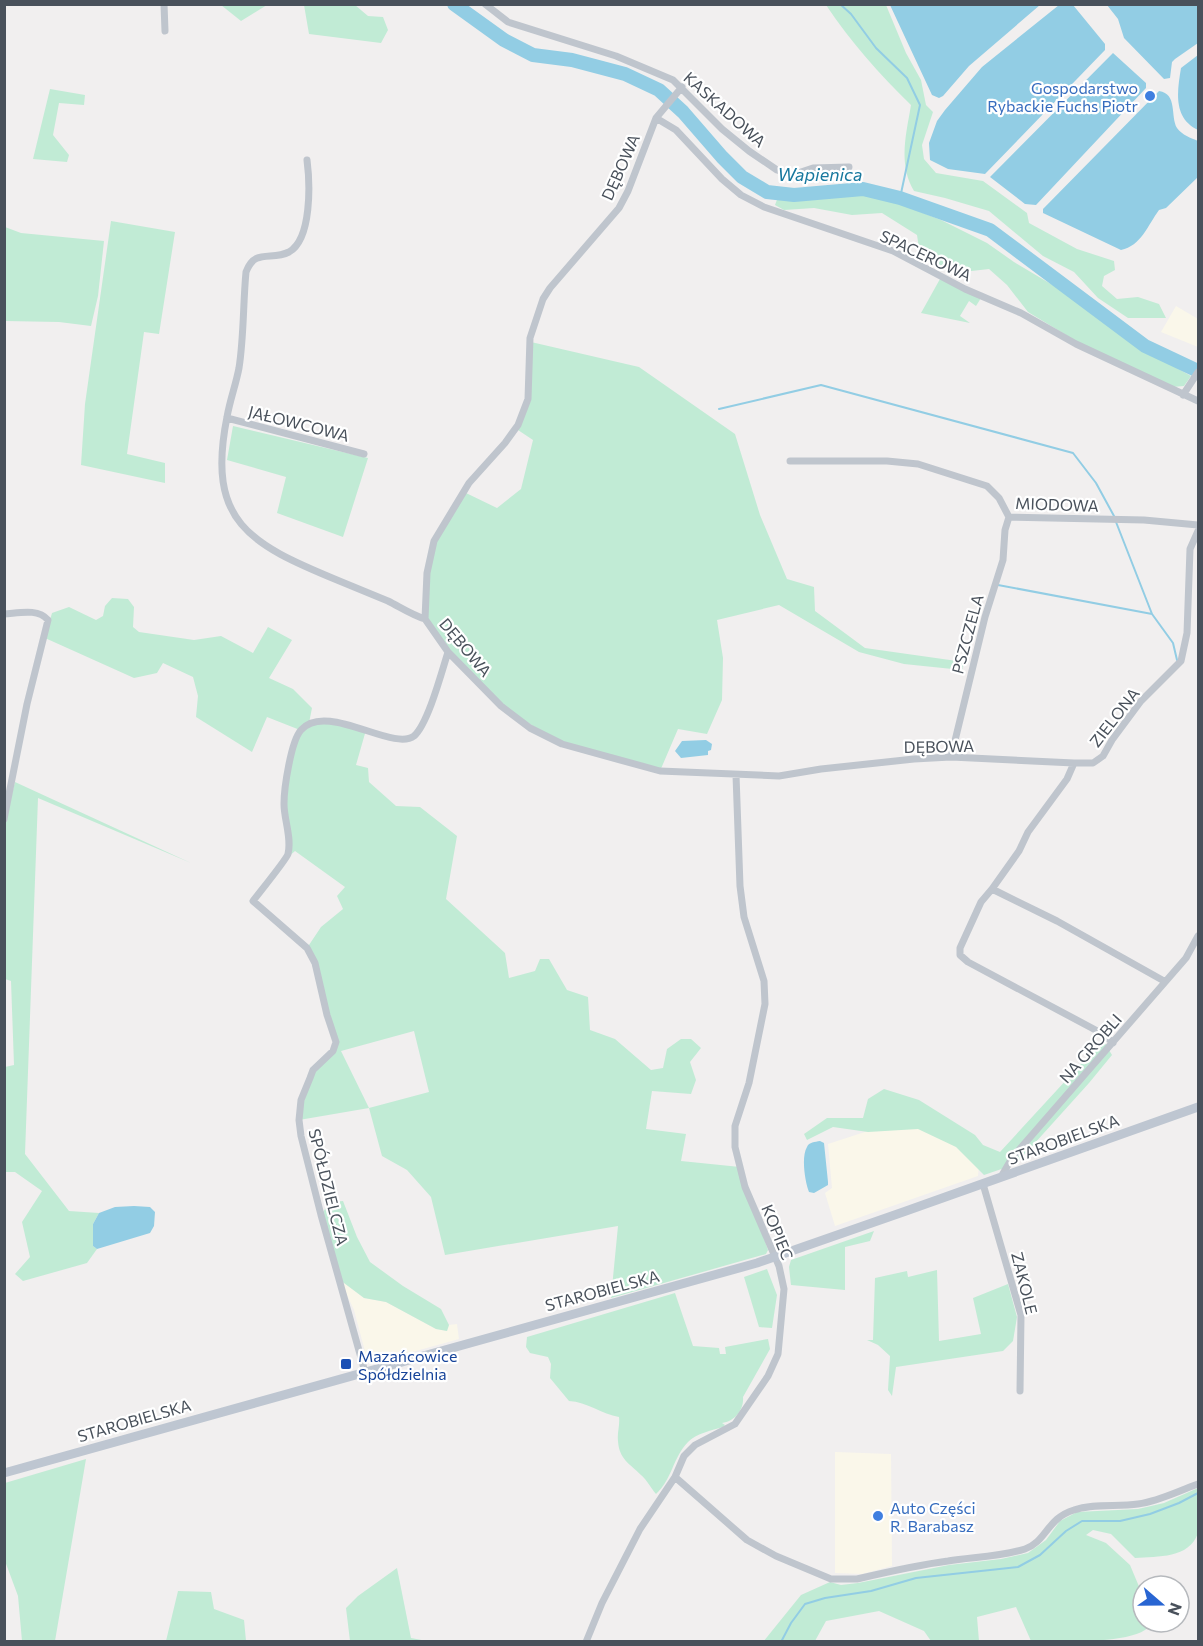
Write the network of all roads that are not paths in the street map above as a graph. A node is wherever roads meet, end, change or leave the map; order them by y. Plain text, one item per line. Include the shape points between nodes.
1 (164, 4) edge
2 (485, 4) edge
3 (165, 31) dead end
4 (682, 87) junction
5 (656, 118) junction
6 (307, 160) dead end
7 (849, 166) dead end
8 (1198, 372) edge
9 (1183, 395) junction
10 (1198, 401) edge
11 (226, 418) junction
12 (364, 453) dead end
13 (790, 461) dead end
14 (1009, 517) junction
15 (1198, 525) edge
16 (1198, 531) edge
17 (4, 614) edge
18 (425, 619) junction
19 (448, 652) junction
20 (951, 758) junction
21 (1074, 764) junction
22 (736, 775) junction
23 (4, 819) edge
24 (993, 889) junction
25 (1198, 936) edge
26 (1164, 981) junction
27 (1113, 1043) junction
28 (1198, 1107) edge
29 (1001, 1177) junction
30 (983, 1184) junction
31 (775, 1257) junction
32 (365, 1372) junction
33 (1020, 1391) dead end
34 (4, 1473) edge
35 (675, 1477) junction
36 (1198, 1484) edge
37 (586, 1641) edge

1 - 3 street
2 - 4 street, KASKADOWA via 508,22 616,56
4 - 5 street, DĘBOWA
4 - 7 street, KASKADOWA via 722,129 777,170 792,175 813,168
5 - 9 street, SPACEROWA via 676,130 741,195 764,207 893,251
5 - 18 street, DĘBOWA via 619,207 543,299 530,338 528,399 518,425 469,483 434,541 427,573
6 - 11 street via 310,178 303,235 287,253 256,257 246,272 239,367
8 - 9 street
9 - 10 street, SPACEROWA
11 - 12 street, JAŁOWCOWA
11 - 18 street via 223,482 228,505 251,536 281,556
13 - 14 street, MIODOWA via 918,464 987,486
14 - 15 street, MIODOWA
14 - 20 street, PSZCZELA via 1003,560
16 - 21 street, ZIELONA via 1190,549 1187,633 1181,661 1141,701 1103,756 1093,763
17 - 23 street via 35,612 48,620
18 - 19 street, DĘBOWA
19 - 22 street, DĘBOWA via 501,706 530,728 562,744 660,771
19 - 32 street, SPÓŁDZIELCZA via 423,725 413,737 402,740 323,720 300,730 286,778 287,858 253,902 307,948 315,963 336,1042 333,1051 313,1071 301,1100 299,1120
20 - 21 street, DĘBOWA
20 - 22 street, DĘBOWA via 844,766 779,776
21 - 24 street
22 - 31 street, KOPIEC via 740,886 744,917 764,981 765,1004 749,1083 735,1126 735,1147 745,1187
24 - 26 street
24 - 27 street via 972,921 960,956
25 - 26 street, NA GROBLI via 1186,958
26 - 27 street, NA GROBLI
27 - 29 street, NA GROBLI via 1012,1158
28 - 29 street, STAROBIELSKA
29 - 30 street, STAROBIELSKA
30 - 31 street, STAROBIELSKA
30 - 33 street, ZAKOLE via 1022,1315
31 - 32 street, STAROBIELSKA
31 - 35 street, KOPIEC via 784,1289 778,1354 768,1376 735,1424 695,1445 684,1456
32 - 34 street, STAROBIELSKA
35 - 36 street via 747,1540 831,1579 1000,1555 1027,1548 1060,1515 1076,1509 1153,1501
35 - 37 street, KOPIEC via 640,1529

